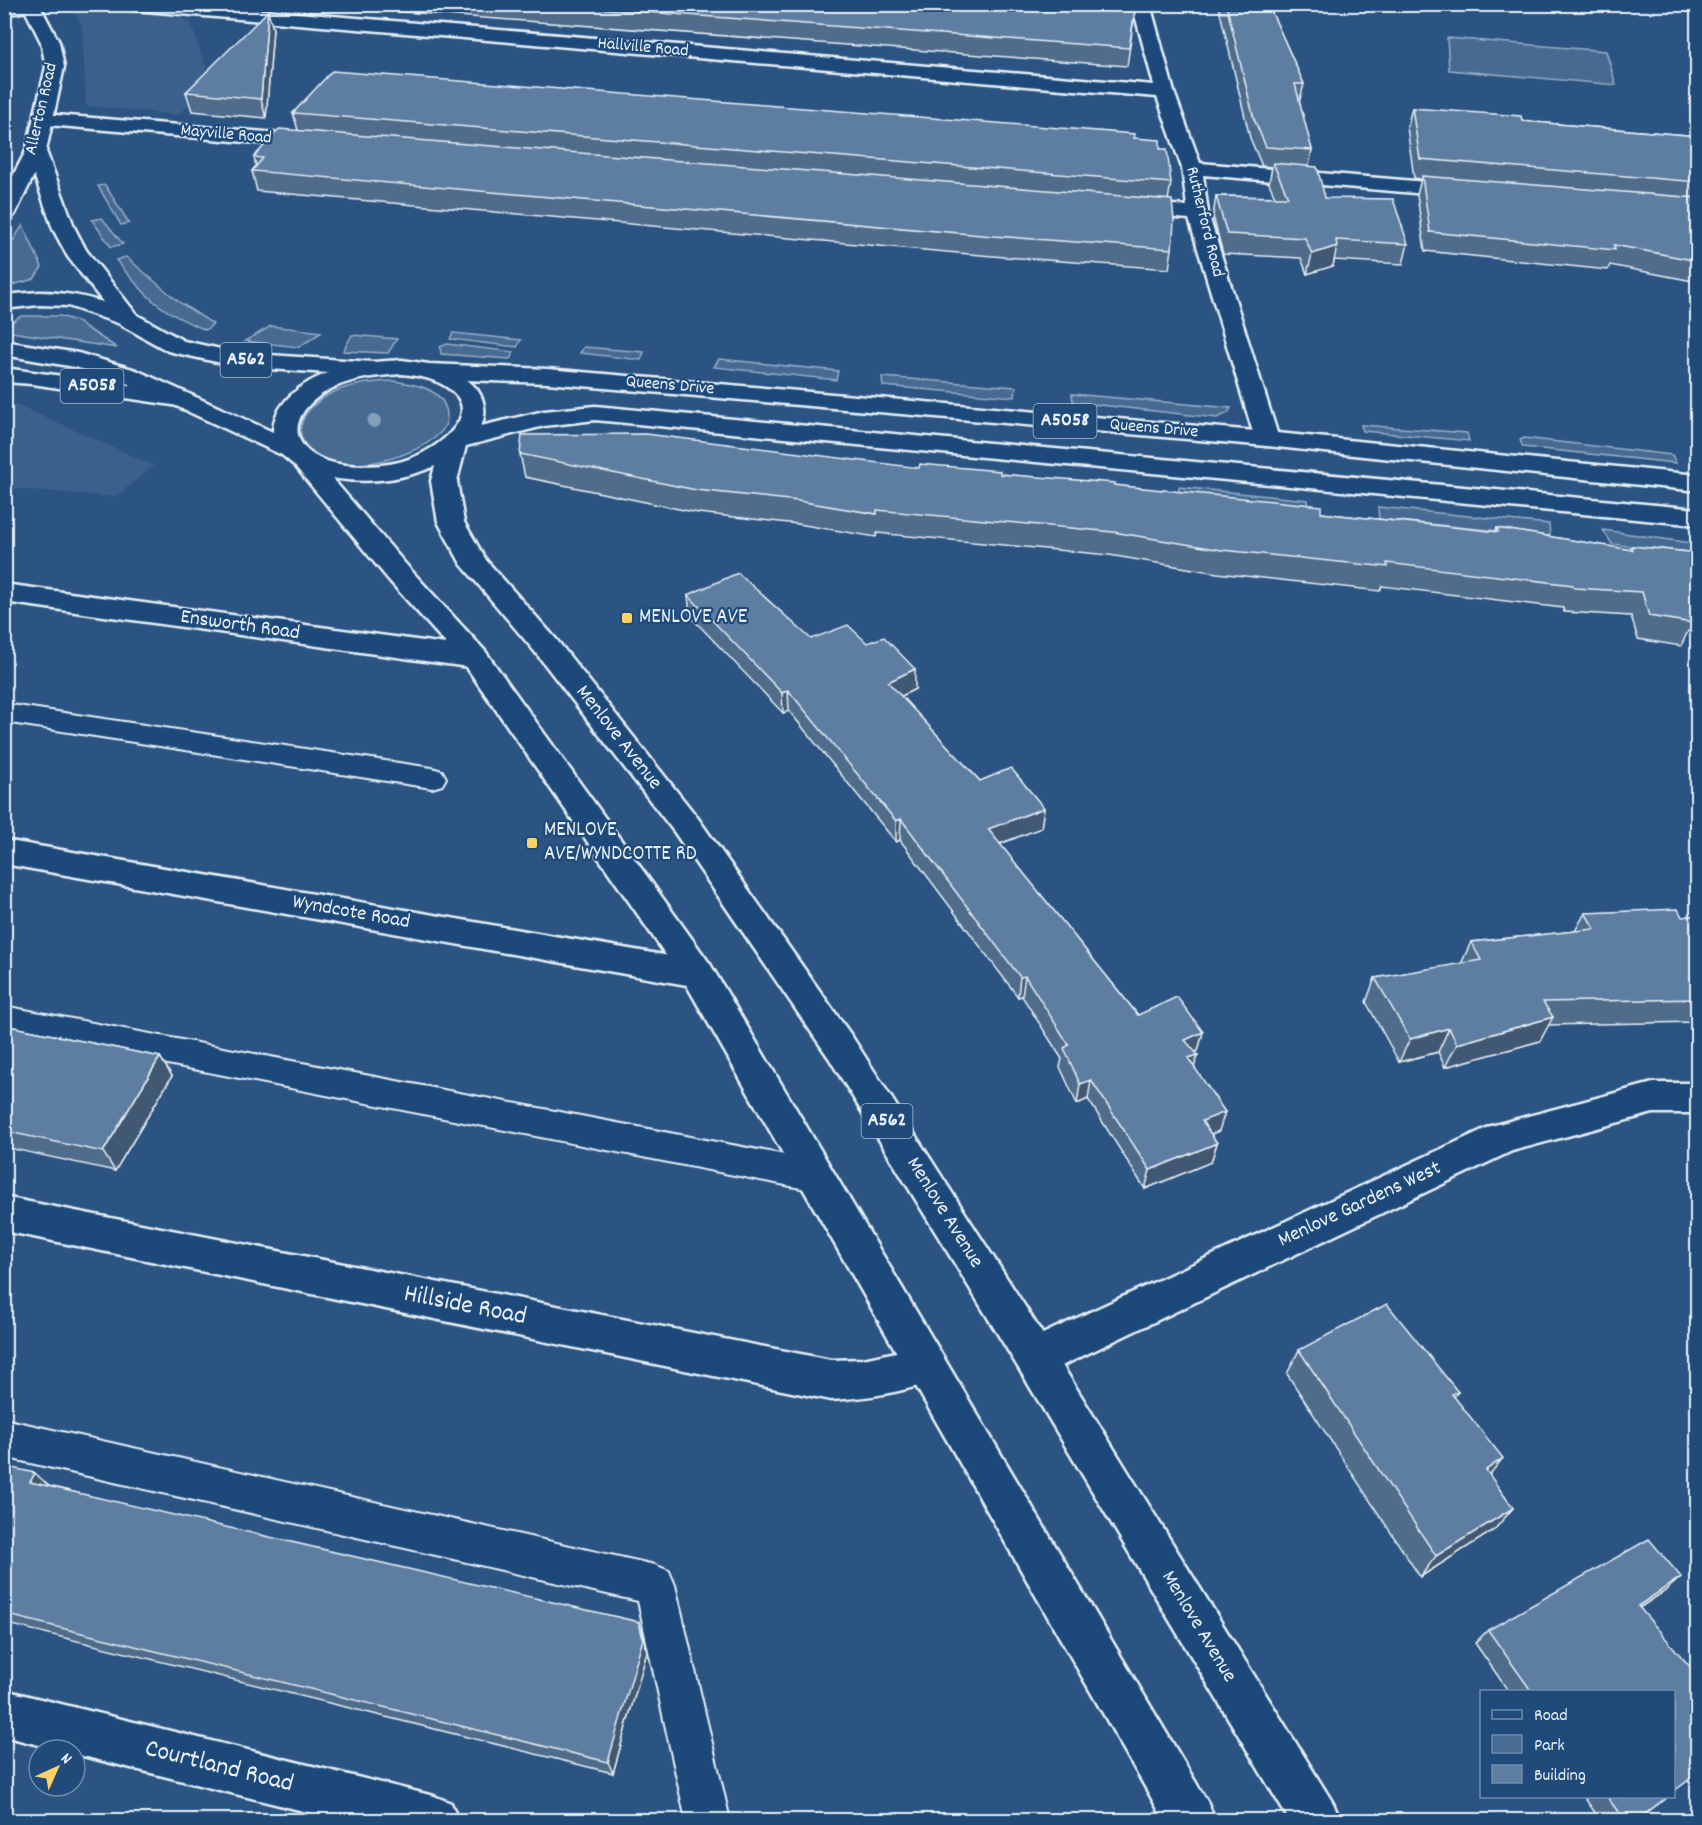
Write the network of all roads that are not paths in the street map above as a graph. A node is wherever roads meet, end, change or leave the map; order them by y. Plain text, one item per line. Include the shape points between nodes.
1 (37, 4) edge
2 (122, 4) edge
3 (1141, 4) edge
4 (30, 5) edge
5 (4, 10) edge
6 (1165, 92) junction
7 (43, 120) junction
8 (339, 144) edge
9 (36, 150) junction
10 (1192, 168) junction
11 (1486, 192) edge
12 (1115, 207) edge
13 (1198, 213) junction
14 (4, 214) edge
15 (4, 302) edge
16 (129, 320) junction
17 (4, 348) edge
18 (371, 369) junction
19 (431, 371) junction
20 (4, 375) edge
21 (179, 399) junction
22 (1267, 439) junction
23 (458, 442) junction
24 (296, 455) junction
25 (1698, 483) edge
26 (1698, 517) edge
27 (4, 593) edge
28 (475, 658) junction
29 (4, 713) edge
30 (432, 778) dead end
31 (4, 852) edge
32 (698, 974) junction
33 (4, 1019) edge
34 (1698, 1098) edge
35 (816, 1176) junction
36 (4, 1214) edge
37 (1035, 1358) junction
38 (925, 1365) junction
39 (4, 1438) edge
40 (4, 1713) edge
41 (434, 1821) edge
42 (708, 1821) edge
43 (1191, 1821) edge
44 (1316, 1821) edge

1 - 4 main road
2 - 6 main road, Hallville Road
3 - 6 main road, Rutherford Road
4 - 5 main road
4 - 7 main road, Allerton Road via 55,56
6 - 10 main road, Rutherford Road
7 - 8 main road, Mayville Road
7 - 9 main road, Allerton Road
9 - 14 main road, Allerton Road
9 - 16 main road, A562 via 76,252
10 - 11 main road
10 - 13 main road, Rutherford Road
12 - 13 main road
13 - 22 main road, Rutherford Road
15 - 16 main road via 57,297 79,300
16 - 18 main road, A562 via 176,346 239,360
17 - 21 main road via 78,360 128,375
18 - 19 main road, A562
18 - 24 main road, A562 via 326,383 298,401 286,417 284,434
19 - 22 main road, Queens Drive / A5058 via 547,376
19 - 23 main road, A562 via 452,380 474,406 472,422
20 - 21 main road, A5058
21 - 24 main road
22 - 25 main road, Queens Drive / A5058
23 - 24 main road via 435,458 381,473 351,474 325,469
23 - 26 main road, Queens Drive / A5058 via 542,418 595,413
23 - 37 main road, Menlove Avenue / A562 via 444,481 451,522 475,564 546,646 686,825 841,1048
24 - 28 main road
27 - 28 main road, Ensworth Road
28 - 32 main road
29 - 30 lane
31 - 32 main road, Wyndcote Road
32 - 35 main road
33 - 35 lane
34 - 37 main road, Menlove Gardens West via 1653,1098 1503,1137
35 - 38 main road
36 - 38 main road, Hillside Road via 831,1380 863,1379
37 - 44 main road, Menlove Avenue / A562
38 - 43 main road
39 - 42 lane via 655,1585
40 - 41 main road, Courtland Road

